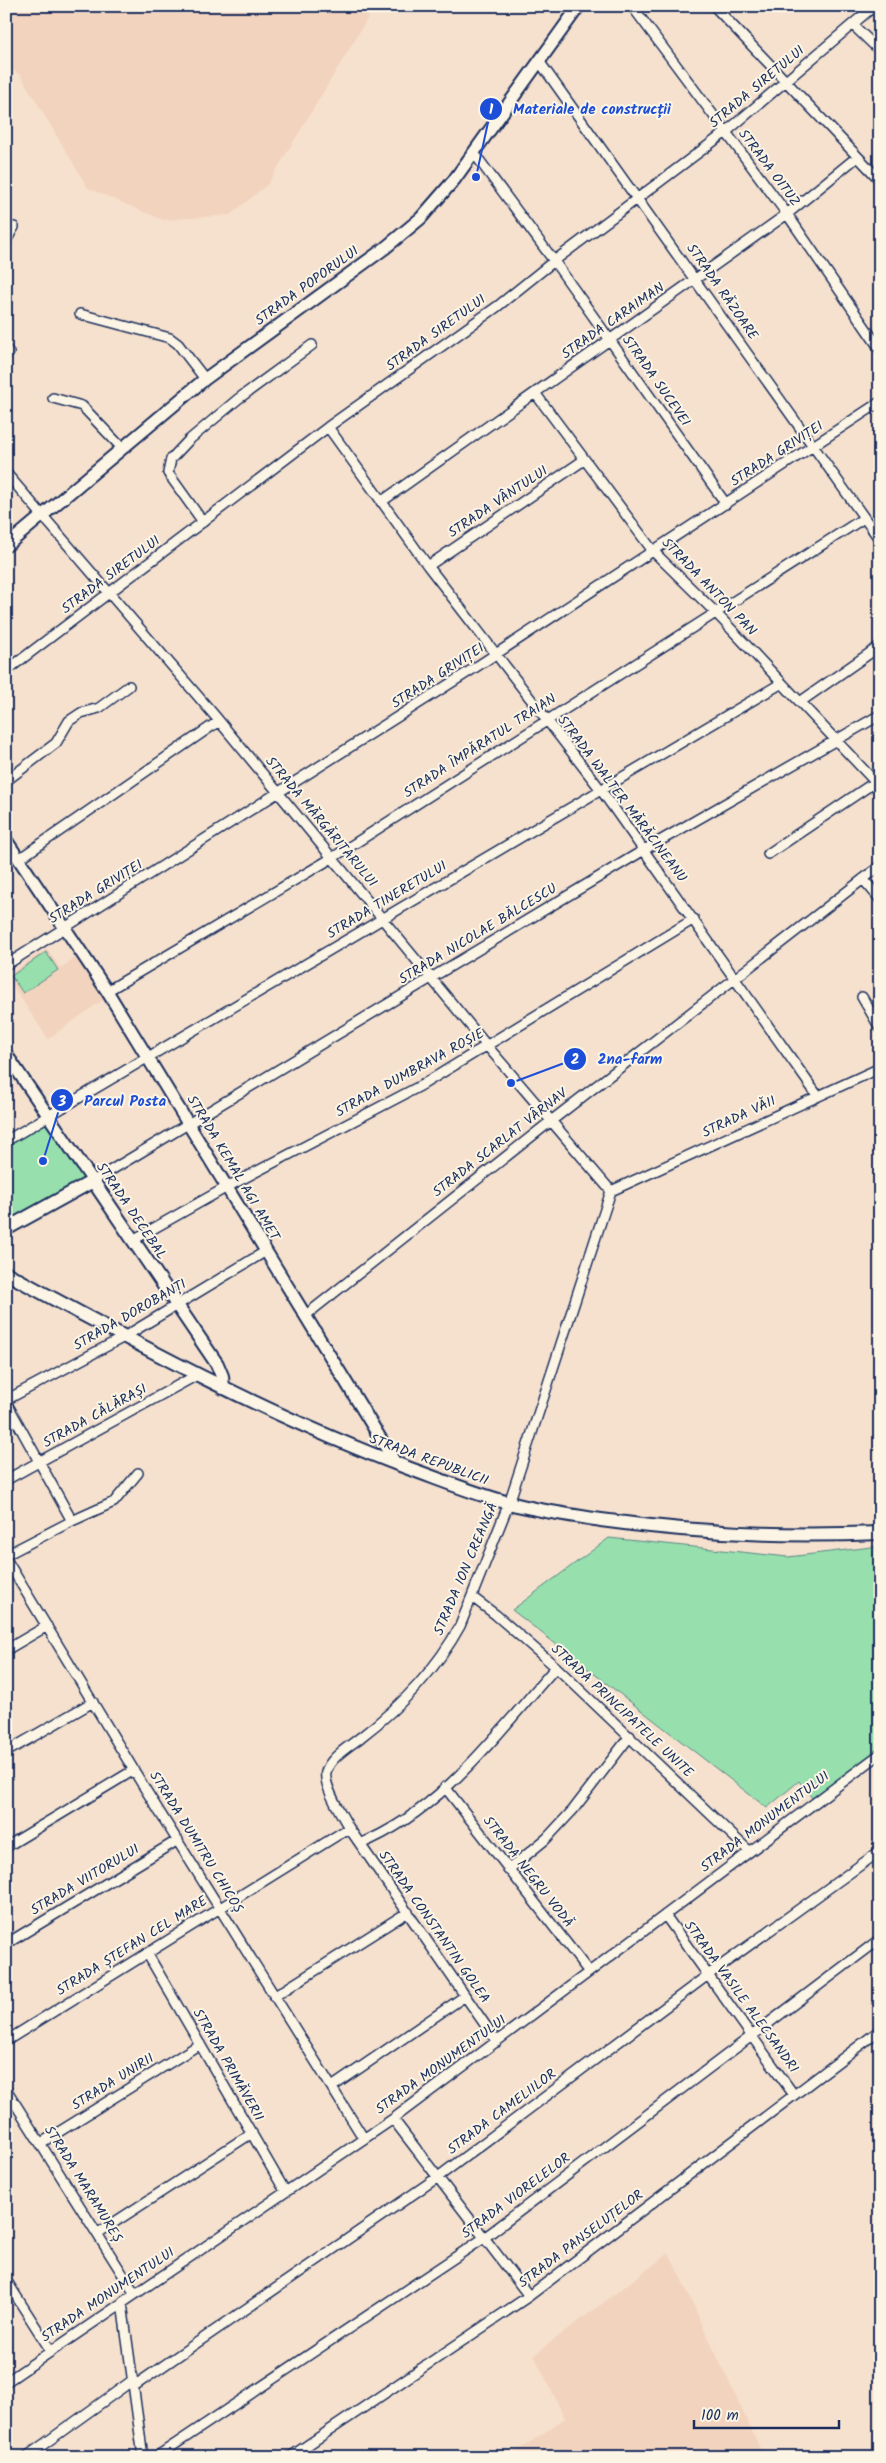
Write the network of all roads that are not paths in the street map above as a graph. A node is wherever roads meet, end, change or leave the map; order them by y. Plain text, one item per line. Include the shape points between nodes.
1 (579, 6) edge
2 (632, 6) edge
3 (714, 6) edge
4 (873, 6) edge
5 (880, 14) edge
6 (853, 24) junction
7 (880, 51) edge
8 (539, 61) junction
9 (786, 82) junction
10 (726, 132) junction
11 (474, 153) junction
12 (858, 157) junction
13 (880, 180) edge
14 (638, 198) junction
15 (787, 214) junction
16 (14, 227) dead end
17 (6, 241) edge
18 (554, 260) junction
19 (696, 279) junction
20 (80, 314) dead end
21 (610, 340) junction
22 (312, 345) dead end
23 (880, 349) edge
24 (205, 379) junction
25 (535, 393) junction
26 (53, 398) dead end
27 (880, 402) edge
28 (328, 427) junction
29 (814, 446) junction
30 (122, 448) junction
31 (584, 460) junction
32 (6, 472) edge
33 (381, 502) junction
34 (726, 504) junction
35 (42, 515) junction
36 (864, 518) junction
37 (203, 522) junction
38 (880, 540) edge
39 (6, 546) edge
40 (653, 551) junction
41 (428, 566) junction
42 (110, 595) junction
43 (716, 613) junction
44 (880, 646) edge
45 (496, 655) junction
46 (6, 671) edge
47 (782, 683) junction
48 (129, 686) dead end
49 (800, 702) junction
50 (880, 715) edge
51 (547, 720) junction
52 (219, 721) junction
53 (837, 741) junction
54 (6, 781) edge
55 (878, 784) edge
56 (601, 790) junction
57 (279, 794) junction
58 (6, 840) edge
59 (644, 850) junction
60 (768, 854) dead end
61 (332, 858) junction
62 (19, 859) junction
63 (880, 866) edge
64 (863, 879) junction
65 (880, 900) edge
66 (382, 918) junction
67 (694, 919) junction
68 (66, 927) junction
69 (6, 965) edge
70 (735, 977) junction
71 (431, 978) junction
72 (107, 991) junction
73 (862, 997) dead end
74 (880, 1028) edge
75 (488, 1047) junction
76 (6, 1054) edge
77 (148, 1057) junction
78 (880, 1068) edge
79 (817, 1095) junction
80 (49, 1115) junction
81 (551, 1121) junction
82 (188, 1123) junction
83 (6, 1141) edge
84 (93, 1180) junction
85 (227, 1187) junction
86 (611, 1192) junction
87 (6, 1229) edge
88 (133, 1240) junction
89 (266, 1251) junction
90 (6, 1273) edge
91 (177, 1304) junction
92 (306, 1315) junction
93 (124, 1336) junction
94 (197, 1376) junction
95 (223, 1388) junction
96 (6, 1401) edge
97 (39, 1463) junction
98 (396, 1464) junction
99 (138, 1473) dead end
100 (6, 1480) edge
101 (509, 1503) junction
102 (72, 1521) junction
103 (880, 1533) edge
104 (6, 1557) edge
105 (472, 1597) junction
106 (47, 1626) junction
107 (6, 1650) edge
108 (556, 1667) junction
109 (93, 1702) junction
110 (630, 1736) junction
111 (6, 1752) edge
112 (880, 1754) edge
113 (134, 1770) junction
114 (445, 1787) junction
115 (349, 1828) junction
116 (178, 1840) junction
117 (360, 1844) junction
118 (6, 1847) edge
119 (749, 1851) junction
120 (880, 1851) edge
121 (508, 1870) junction
122 (221, 1908) junction
123 (408, 1912) junction
124 (665, 1915) junction
125 (880, 1939) edge
126 (6, 1944) edge
127 (147, 1953) junction
128 (589, 1972) junction
129 (708, 1975) junction
130 (275, 1996) junction
131 (465, 1996) junction
132 (880, 2030) edge
133 (752, 2036) junction
134 (6, 2041) edge
135 (497, 2042) junction
136 (200, 2044) junction
137 (332, 2087) junction
138 (6, 2089) edge
139 (794, 2095) junction
140 (393, 2119) junction
141 (252, 2133) junction
142 (364, 2139) junction
143 (41, 2143) junction
144 (438, 2177) junction
145 (285, 2191) junction
146 (98, 2233) junction
147 (484, 2238) junction
148 (6, 2280) edge
149 (135, 2294) junction
150 (529, 2296) junction
151 (122, 2303) junction
152 (51, 2351) junction
153 (6, 2382) edge
154 (133, 2383) junction
155 (142, 2456) edge
156 (26, 2457) edge
157 (156, 2457) edge
158 (290, 2457) edge

1 - 8 street, STRADA POPORULUI
2 - 10 street, STRADA OITUZ
3 - 9 street
4 - 5 street
4 - 6 street, STRADA SIRETULUI
6 - 7 street
6 - 9 street, STRADA SIRETULUI
8 - 11 street, STRADA POPORULUI
8 - 14 street, STRADA RĂZOARE
9 - 10 street, STRADA SIRETULUI
9 - 12 street
10 - 14 street, STRADA SIRETULUI
10 - 15 street, STRADA OITUZ
11 - 18 street, STRADA SUCEVEI
11 - 24 street, STRADA POPORULUI via 437,201 401,236
12 - 13 street
12 - 15 street, STRADA CARAIMAN
14 - 18 street, STRADA SIRETULUI
14 - 19 street, STRADA RĂZOARE
15 - 19 street, STRADA CARAIMAN
15 - 23 street, STRADA OITUZ
16 - 17 street
18 - 21 street, STRADA SUCEVEI
18 - 28 street, STRADA SIRETULUI via 498,306
19 - 21 street, STRADA CARAIMAN
19 - 29 street, STRADA RĂZOARE
20 - 24 street via 170,338
21 - 25 street, STRADA CARAIMAN
21 - 34 street, STRADA SUCEVEI
22 - 37 street via 238,399 171,459 168,473
24 - 30 street, STRADA POPORULUI
25 - 31 street, STRADA ANTON PAN
25 - 33 street, STRADA CARAIMAN
26 - 30 street via 82,406
27 - 29 street, STRADA GRIVIȚEI
28 - 33 street, STRADA WALTER MĂRĂCINEANU
28 - 37 street, STRADA SIRETULUI
29 - 34 street, STRADA GRIVIȚEI
29 - 36 street, STRADA RĂZOARE
30 - 35 street, STRADA POPORULUI
31 - 40 street, STRADA ANTON PAN
31 - 41 street, STRADA VÂNTULUI
32 - 35 street, STRADA MĂRGĂRITARULUI
33 - 41 street, STRADA WALTER MĂRĂCINEANU
34 - 40 street, STRADA GRIVIȚEI
35 - 39 street, STRADA POPORULUI
35 - 42 street, STRADA MĂRGĂRITARULUI
36 - 38 street, STRADA RĂZOARE
36 - 43 street, STRADA ÎMPĂRATUL TRAIAN
37 - 42 street, STRADA SIRETULUI
40 - 43 street, STRADA ANTON PAN
40 - 45 street, STRADA GRIVIȚEI
41 - 45 street, STRADA WALTER MĂRĂCINEANU
42 - 46 street, STRADA SIRETULUI
42 - 52 street, STRADA MĂRGĂRITARULUI
43 - 47 street, STRADA ANTON PAN
43 - 51 street, STRADA ÎMPĂRATUL TRAIAN
44 - 49 street
45 - 51 street, STRADA WALTER MĂRĂCINEANU
45 - 57 street, STRADA GRIVIȚEI
47 - 49 street, STRADA ANTON PAN
47 - 56 street, STRADA TINERETULUI
48 - 54 street via 99,708 81,713 69,721 56,743
49 - 53 street, STRADA ANTON PAN
50 - 53 street, STRADA NICOLAE BĂLCESCU
51 - 56 street, STRADA WALTER MĂRĂCINEANU
51 - 61 street, STRADA ÎMPĂRATUL TRAIAN
52 - 57 street, STRADA MĂRGĂRITARULUI
52 - 62 street
53 - 55 street, STRADA ANTON PAN
53 - 59 street, STRADA NICOLAE BĂLCESCU
55 - 60 street
56 - 59 street, STRADA WALTER MĂRĂCINEANU
56 - 66 street, STRADA TINERETULUI
57 - 61 street, STRADA MĂRGĂRITARULUI
57 - 68 street, STRADA GRIVIȚEI
58 - 62 street, STRADA KEMAL AGI AMET
59 - 67 street, STRADA WALTER MĂRĂCINEANU
59 - 71 street, STRADA NICOLAE BĂLCESCU
61 - 66 street, STRADA MĂRGĂRITARULUI
61 - 72 street, STRADA ÎMPĂRATUL TRAIAN
62 - 68 street, STRADA KEMAL AGI AMET
63 - 64 street, STRADA SCARLAT VÂRNAV
64 - 65 street
64 - 70 street, STRADA SCARLAT VÂRNAV
66 - 71 street, STRADA MĂRGĂRITARULUI
66 - 77 street, STRADA TINERETULUI
67 - 70 street, STRADA WALTER MĂRĂCINEANU
67 - 75 street, STRADA DUMBRAVA ROȘIE
68 - 69 street, STRADA GRIVIȚEI
68 - 72 street, STRADA KEMAL AGI AMET
70 - 79 street, STRADA WALTER MĂRĂCINEANU
70 - 81 street, STRADA SCARLAT VÂRNAV
71 - 75 street, STRADA MĂRGĂRITARULUI
71 - 82 street, STRADA NICOLAE BĂLCESCU
72 - 77 street, STRADA KEMAL AGI AMET
73 - 74 street
75 - 81 street, STRADA MĂRGĂRITARULUI
75 - 85 street, STRADA DUMBRAVA ROȘIE
76 - 80 street, STRADA DECEBAL
77 - 80 street, STRADA TINERETULUI
77 - 82 street, STRADA KEMAL AGI AMET
78 - 79 street, STRADA VĂII
79 - 86 street, STRADA VĂII
80 - 83 street, STRADA TINERETULUI
80 - 84 street, STRADA DECEBAL
81 - 86 street, STRADA MĂRGĂRITARULUI
81 - 92 street, STRADA SCARLAT VÂRNAV
82 - 84 street, STRADA NICOLAE BĂLCESCU
82 - 85 street, STRADA KEMAL AGI AMET
84 - 87 main road
84 - 88 main road, STRADA DECEBAL
85 - 88 street, STRADA DUMBRAVA ROȘIE
85 - 89 street, STRADA KEMAL AGI AMET
86 - 101 street, STRADA ION CREANGĂ
88 - 91 main road, STRADA DECEBAL
89 - 91 street, STRADA DOROBANȚI
89 - 92 street, STRADA KEMAL AGI AMET
90 - 93 main road, STRADA REPUBLICII
91 - 93 street, STRADA DOROBANȚI
91 - 95 main road, STRADA DECEBAL via 217,1364
92 - 98 street, STRADA KEMAL AGI AMET
93 - 94 main road, STRADA REPUBLICII
93 - 96 street, STRADA DOROBANȚI
94 - 95 main road, STRADA REPUBLICII
94 - 97 street, STRADA CĂLĂRAȘI
95 - 98 main road, STRADA REPUBLICII via 360,1451
96 - 97 street
97 - 100 street, STRADA CĂLĂRAȘI
97 - 102 street
98 - 101 main road, STRADA REPUBLICII
99 - 102 street via 114,1502
101 - 103 main road, STRADA REPUBLICII via 586,1518 686,1530 826,1535
101 - 105 street, STRADA ION CREANGĂ
102 - 104 street
104 - 106 street, STRADA DUMITRU CHICOȘ
105 - 108 street, STRADA PRINCIPATELE UNITE
105 - 115 street, STRADA ION CREANGĂ via 450,1643 416,1686 387,1717 339,1755 327,1770 332,1796
106 - 107 street
106 - 109 street, STRADA DUMITRU CHICOȘ
108 - 110 street, STRADA PRINCIPATELE UNITE
108 - 114 street
109 - 111 street
109 - 113 street, STRADA DUMITRU CHICOȘ
110 - 119 street, STRADA PRINCIPATELE UNITE
110 - 121 street via 573,1810 546,1839
112 - 119 street, STRADA MONUMENTULUI
113 - 116 street, STRADA DUMITRU CHICOȘ
113 - 118 street
114 - 117 street via 410,1818
114 - 121 street, STRADA NEGRU VODĂ
115 - 117 street, STRADA CONSTANTIN GOLEA
115 - 122 street, STRADA ȘTEFAN CEL MARE
116 - 122 street, STRADA DUMITRU CHICOȘ
116 - 126 street, STRADA VIITORULUI
117 - 123 street, STRADA CONSTANTIN GOLEA
119 - 124 street, STRADA MONUMENTULUI
120 - 129 street, STRADA CAMELIILOR
121 - 128 street, STRADA NEGRU VODĂ
122 - 127 street, STRADA ȘTEFAN CEL MARE
122 - 130 street, STRADA DUMITRU CHICOȘ
123 - 130 street
123 - 131 street, STRADA CONSTANTIN GOLEA
124 - 128 street, STRADA MONUMENTULUI
124 - 129 street, STRADA VASILE ALECSANDRI
125 - 133 street, STRADA VIORELELOR
127 - 134 street, STRADA ȘTEFAN CEL MARE
127 - 136 street, STRADA PRIMĂVERII
128 - 135 street, STRADA MONUMENTULUI
129 - 133 street, STRADA VASILE ALECSANDRI
129 - 144 street, STRADA CAMELIILOR
130 - 137 street, STRADA DUMITRU CHICOȘ
131 - 135 street, STRADA CONSTANTIN GOLEA
131 - 137 street
132 - 139 street, STRADA PANSELUȚELOR
133 - 139 street, STRADA VASILE ALECSANDRI
133 - 147 street, STRADA VIORELELOR
135 - 140 street, STRADA MONUMENTULUI
136 - 141 street, STRADA PRIMĂVERII
136 - 143 street, STRADA UNIRII
137 - 142 street, STRADA DUMITRU CHICOȘ
138 - 143 street, STRADA MARAMUREȘ
139 - 150 street, STRADA PANSELUȚELOR
140 - 142 street, STRADA MONUMENTULUI
140 - 144 street
141 - 145 street, STRADA PRIMĂVERII
141 - 146 street
142 - 145 street, STRADA MONUMENTULUI
143 - 146 street, STRADA MARAMUREȘ
144 - 147 street
144 - 154 street, STRADA CAMELIILOR
145 - 149 street, STRADA MONUMENTULUI
146 - 149 street, STRADA MARAMUREȘ
147 - 150 street
147 - 157 street, STRADA VIORELELOR
148 - 152 street
149 - 151 street, STRADA MONUMENTULUI
150 - 158 street, STRADA PANSELUȚELOR
151 - 152 street, STRADA MONUMENTULUI
151 - 154 street
152 - 153 street, STRADA MONUMENTULUI
154 - 155 street
154 - 156 street, STRADA CAMELIILOR

